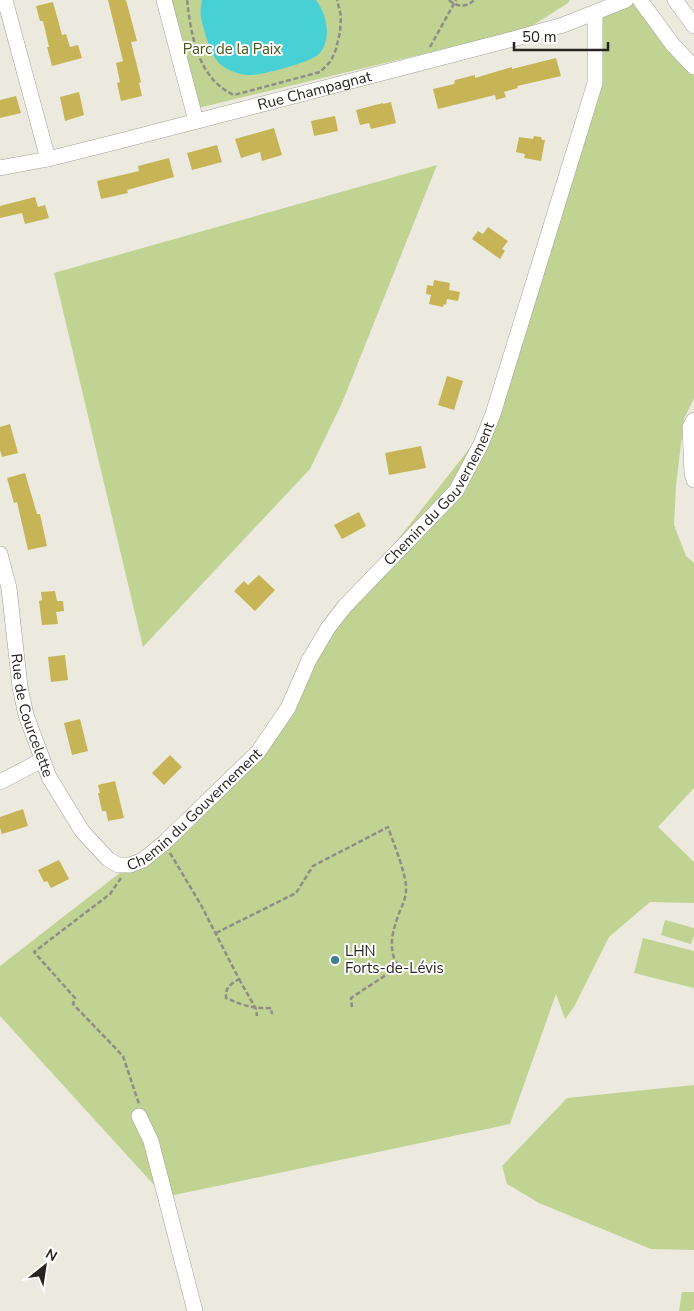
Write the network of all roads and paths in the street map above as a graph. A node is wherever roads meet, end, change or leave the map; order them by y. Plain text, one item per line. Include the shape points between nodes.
1 (5, 0) edge
2 (164, 0) edge
3 (187, 0) edge
4 (338, 0) edge
5 (449, 0) edge
6 (456, 0) edge
7 (474, 0) edge
8 (626, 0) edge
9 (640, 0) edge
10 (675, 0) edge
11 (454, 4) junction
12 (595, 13) junction
13 (694, 26) edge
14 (421, 62) junction
15 (694, 67) edge
16 (196, 121) junction
17 (48, 160) junction
18 (0, 168) edge
19 (694, 420) edge
20 (694, 480) edge
21 (0, 554) edge
22 (42, 760) junction
23 (0, 782) edge
24 (164, 843) junction
25 (108, 859) joint
26 (130, 865) junction
27 (216, 934) junction
28 (240, 979) junction
29 (256, 1008) junction
30 (352, 1008) dead end
31 (272, 1014) dead end
32 (257, 1016) dead end
33 (139, 1116) joint
34 (195, 1311) edge

1 - 17 street
2 - 16 street
3 - 4 path via 196,51 210,77 224,91 234,95 320,72 331,61 336,49 341,16
5 - 11 path
6 - 11 path
7 - 11 path via 463,6
8 - 12 street, Rue Champagnat
9 - 15 street
10 - 13 street
11 - 14 path
12 - 14 street, Rue Champagnat via 537,32
12 - 24 street, Chemin du Gouvernement via 595,82 481,444 456,491 345,606 328,628 308,660 288,708 258,752
14 - 16 street, Rue Champagnat
16 - 17 street, Rue Champagnat
17 - 18 street, Rue Champagnat
19 - 20 street via 690,428
21 - 22 street, Rue de Courcelette via 9,588 20,687
22 - 23 street
22 - 25 street, Rue de Courcelette via 82,831
24 - 26 street, Chemin du Gouvernement via 144,860
24 - 27 path
25 - 26 street, Chemin du Gouvernement via 118,865
26 - 33 path via 110,894 34,952 75,998 73,1004 122,1056 141,1111
27 - 28 path
27 - 30 path via 296,893 313,866 388,827 406,888 391,947 398,967 351,998
28 - 29 path
28 - 29 path via 226,990 226,998
29 - 31 path via 270,1008
29 - 32 path
33 - 34 street via 151,1141

